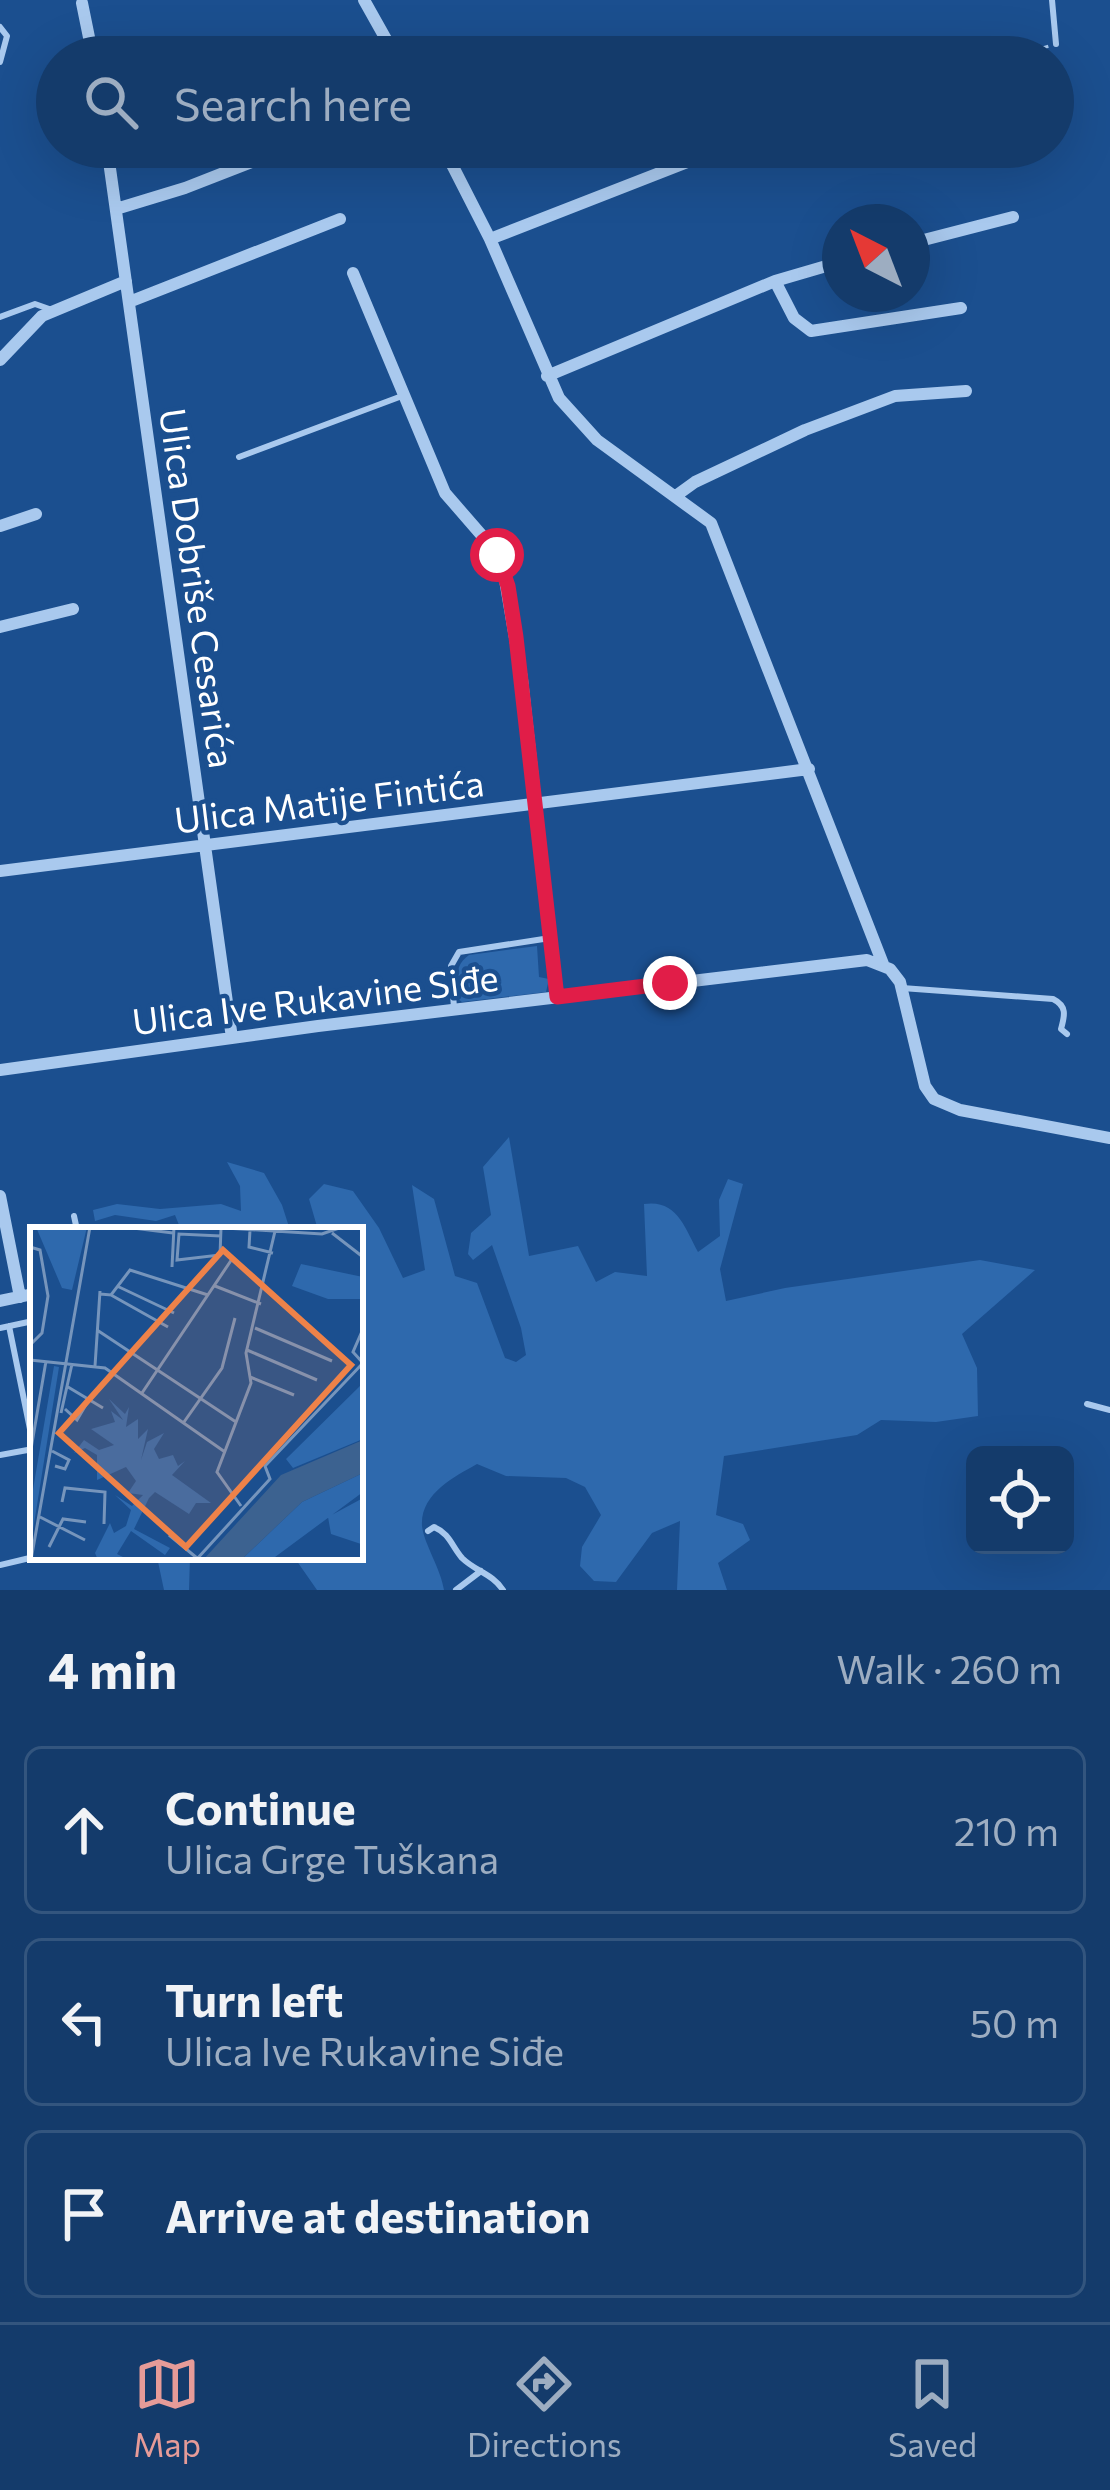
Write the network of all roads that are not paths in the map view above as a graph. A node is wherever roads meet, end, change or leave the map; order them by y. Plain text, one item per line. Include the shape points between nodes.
1 (364, 0) edge
2 (1052, 0) edge
3 (82, 4) dead end
4 (0, 27) edge
5 (89, 36) edge
6 (384, 36) edge
7 (1055, 36) edge
8 (0, 62) edge
9 (110, 168) edge
10 (236, 168) edge
11 (454, 168) edge
12 (672, 168) edge
13 (116, 209) junction
14 (1012, 217) dead end
15 (340, 219) dead end
16 (490, 239) junction
17 (930, 239) edge
18 (822, 267) edge
19 (353, 272) dead end
20 (126, 281) junction
21 (775, 281) junction
22 (129, 302) junction
23 (961, 308) dead end
24 (52, 310) junction
25 (0, 317) edge
26 (0, 360) edge
27 (547, 376) junction
28 (966, 391) dead end
29 (402, 396) junction
30 (239, 457) dead end
31 (676, 495) junction
32 (36, 514) dead end
33 (0, 526) edge
34 (73, 609) dead end
35 (0, 628) edge
36 (809, 769) junction
37 (534, 805) junction
38 (205, 847) junction
39 (0, 871) edge
40 (550, 938) junction
41 (883, 964) junction
42 (902, 988) junction
43 (557, 997) junction
44 (454, 1010) junction
45 (1066, 1034) dead end
46 (232, 1038) junction
47 (0, 1070) edge
48 (1110, 1138) edge
49 (0, 1196) edge
50 (74, 1216) dead end
51 (76, 1227) edge
52 (27, 1295) edge
53 (0, 1301) edge
54 (5, 1327) edge
55 (1088, 1404) dead end
56 (1110, 1410) edge
57 (30, 1433) edge
58 (30, 1447) edge
59 (0, 1455) edge
60 (428, 1531) dead end
61 (30, 1558) edge
62 (0, 1565) edge
63 (481, 1571) junction
64 (456, 1590) edge
65 (503, 1590) edge

1 - 6 street
2 - 7 lane
3 - 5 street
4 - 8 lane via 7,36
9 - 13 street, Ulica Dobriše Cesarića
10 - 13 street
11 - 16 street
12 - 16 street
13 - 20 street, Ulica Dobriše Cesarića
14 - 17 street
15 - 22 street
16 - 27 street
18 - 21 street
19 - 29 street
20 - 22 street, Ulica Dobriše Cesarića
20 - 24 street
21 - 23 street via 794,319 811,331
21 - 27 street
22 - 38 street, Ulica Dobriše Cesarića
24 - 25 lane via 35,304
24 - 26 street
27 - 31 street via 597,440
28 - 31 street via 895,396 805,430
29 - 30 lane
29 - 37 street via 445,493 501,563
31 - 36 street via 723,544
32 - 33 street
34 - 35 street
36 - 37 street, Ulica Matije Fintića
36 - 41 street
37 - 38 street, Ulica Matije Fintića
37 - 40 street
38 - 39 street, Ulica Matije Fintića
38 - 46 street, Ulica Dobriše Cesarića
40 - 43 street
40 - 44 lane via 459,952 451,966
41 - 42 street
41 - 43 street, Ulica Ive Rukavine Siđe
42 - 45 lane via 1053,999 1066,1013
42 - 48 street via 934,1099
43 - 44 street, Ulica Ive Rukavine Siđe
44 - 46 street, Ulica Ive Rukavine Siđe
46 - 47 street, Ulica Ive Rukavine Siđe
49 - 52 street
50 - 51 lane
52 - 53 street
54 - 57 lane
55 - 56 lane
58 - 59 lane
60 - 63 lane via 443,1531
61 - 62 lane
63 - 64 lane
63 - 65 lane

